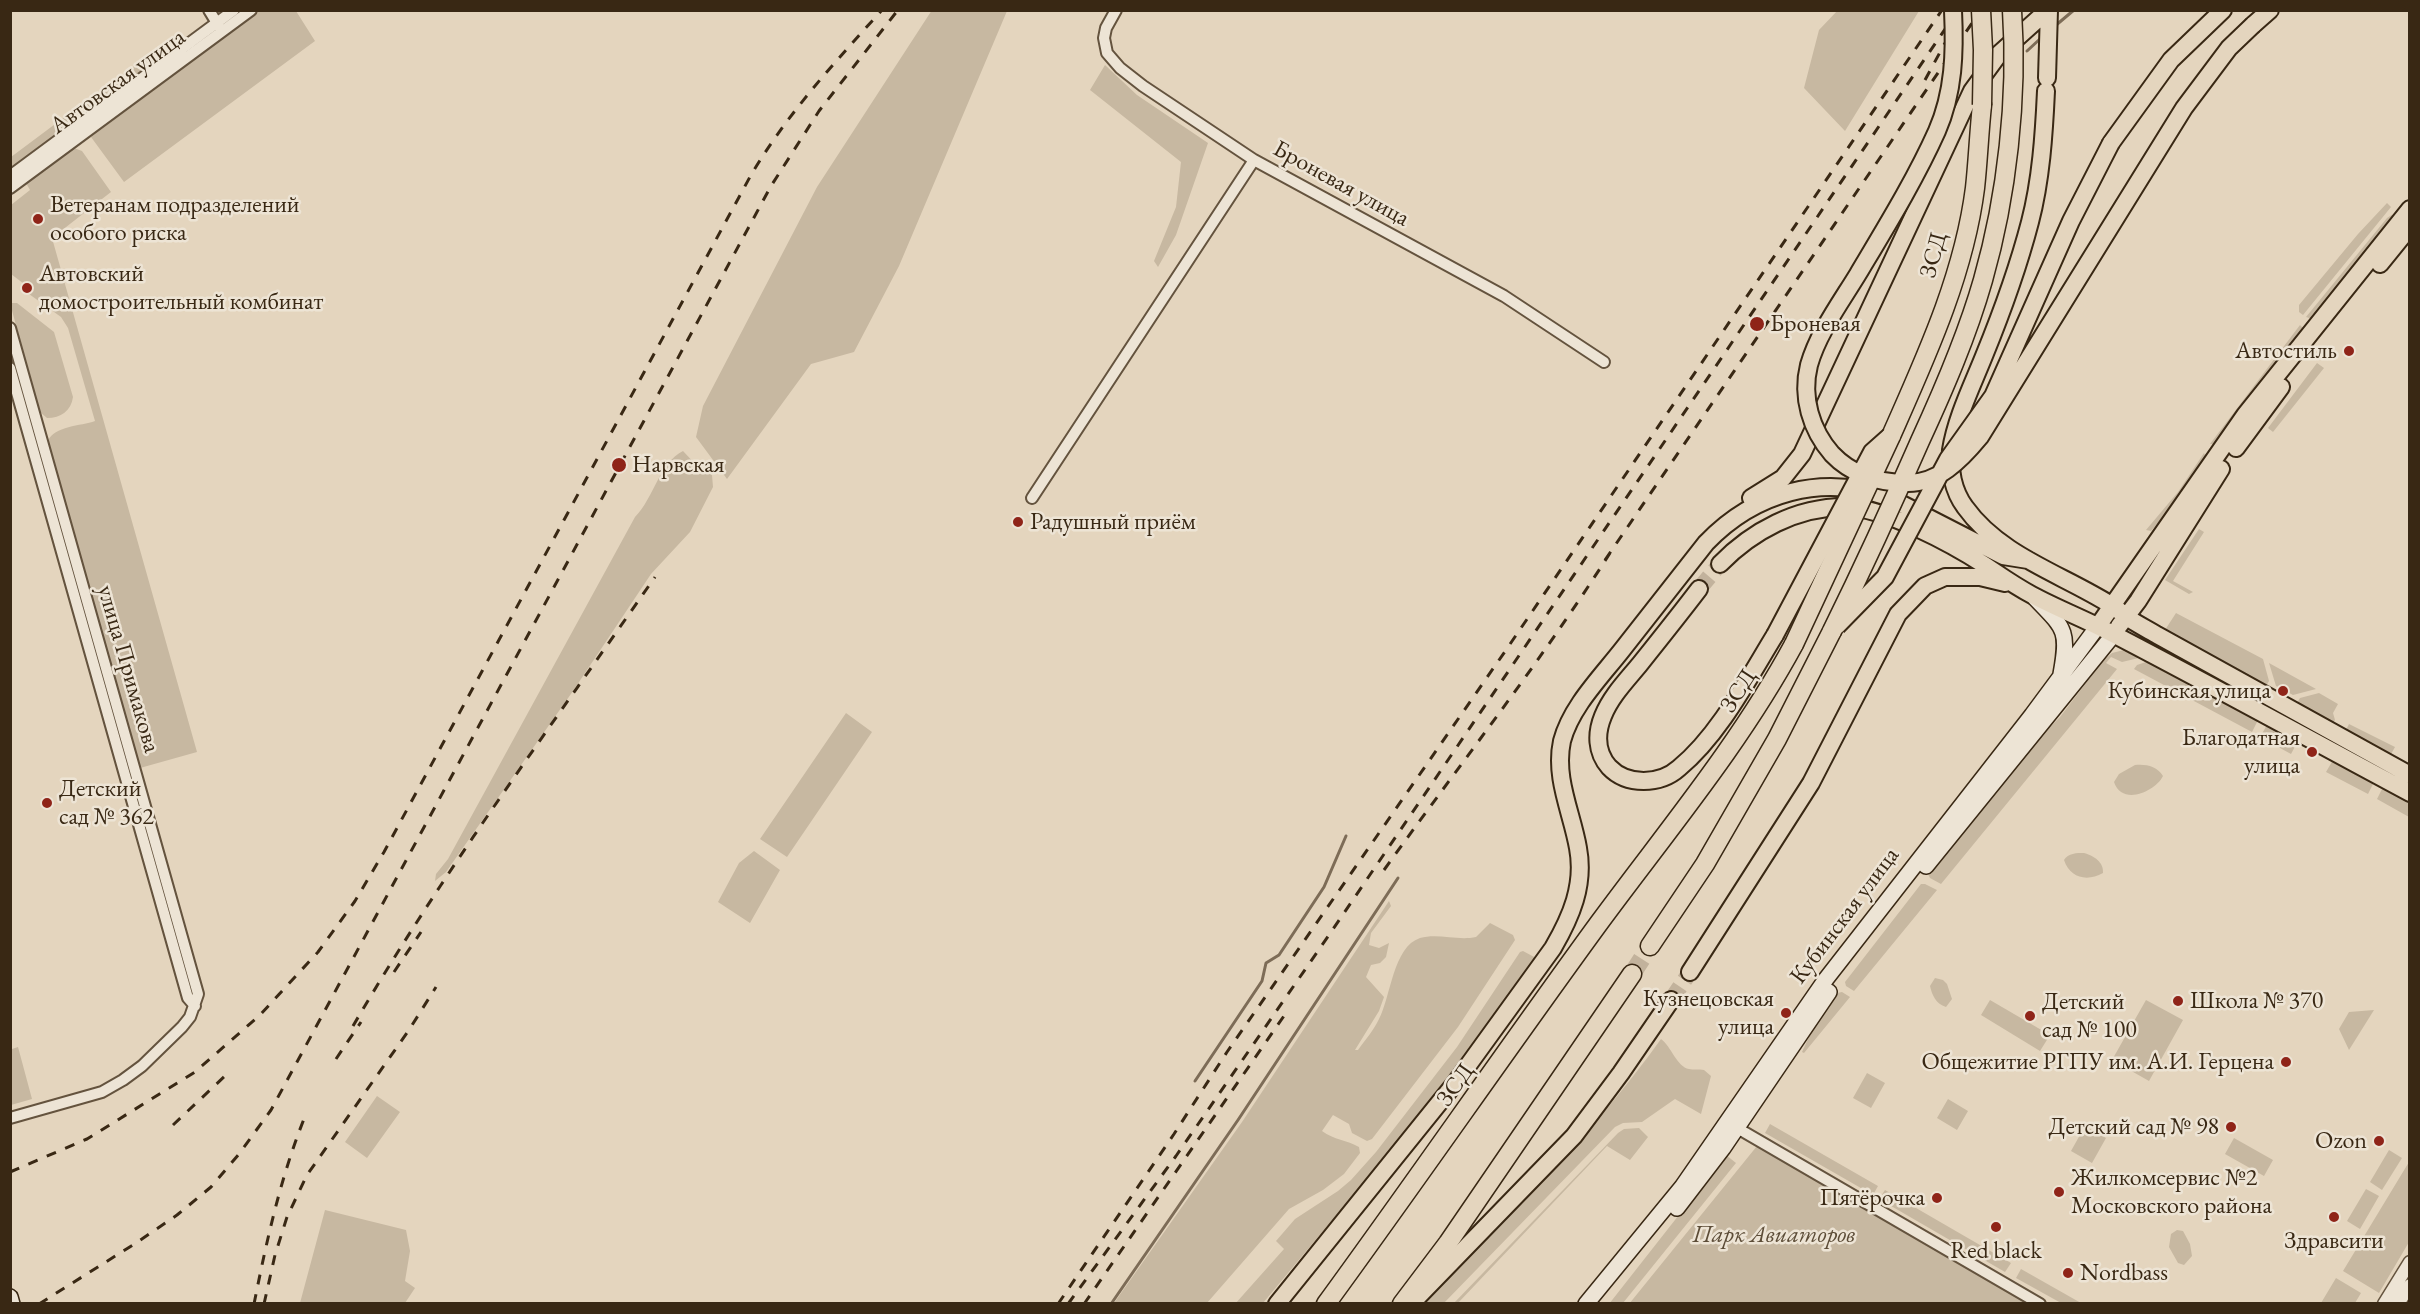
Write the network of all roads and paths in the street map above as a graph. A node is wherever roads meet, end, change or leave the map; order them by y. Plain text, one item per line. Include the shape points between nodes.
1 (209, 10) edge
2 (234, 10) edge
3 (251, 10) edge
4 (1116, 10) edge
5 (1953, 10) edge
6 (1981, 10) edge
7 (2012, 10) edge
8 (2048, 10) edge
9 (2223, 10) edge
10 (2270, 10) edge
11 (219, 28) junction
12 (1254, 160) junction
13 (10, 176) edge
14 (10, 188) edge
15 (2408, 217) edge
16 (10, 328) edge
17 (1604, 362) dead end
18 (10, 368) edge
19 (1891, 436) junction
20 (1032, 498) dead end
21 (2028, 560) junction
22 (1720, 564) tunnel mouth
23 (2012, 584) junction
24 (1700, 589) tunnel mouth
25 (2033, 596) junction
26 (2113, 606) junction
27 (2126, 617) junction
28 (2098, 626) junction
29 (1832, 631) junction
30 (2114, 634) junction
31 (2061, 677) junction
32 (1600, 678) junction
33 (2409, 776) edge
34 (2409, 793) edge
35 (1650, 946) tunnel mouth
36 (1690, 972) tunnel mouth
37 (1632, 974) tunnel mouth
38 (1671, 1000) tunnel mouth
39 (195, 1006) junction
40 (10, 1118) edge
41 (1731, 1125) junction
42 (2409, 1262) edge
43 (2409, 1285) edge
44 (10, 1297) edge
45 (12, 1304) edge
46 (1277, 1304) edge
47 (1326, 1304) edge
48 (1402, 1304) edge
49 (1412, 1304) edge
50 (1586, 1304) edge
51 (1600, 1304) edge
52 (2040, 1304) edge
53 (2384, 1304) edge
54 (2398, 1304) edge

1 - 11 street
2 - 11 street, Автовская улица
3 - 11 street, Автовская улица
4 - 12 street, Броневая улица via 1104,38 1112,61
5 - 10 main road, bridge via 1954,59 1943,115 1912,181 1825,329 1809,365 1810,417 1824,445 1840,462 1866,477 1888,483 1932,479 1959,461 1980,437 2184,108 2229,48
6 - 19 highway, ЗСД, bridge via 1982,105 1975,189 1956,272 1933,339
7 - 29 highway, bridge via 2012,102 2002,191 1983,281 1932,416
8 - 21 main road via 2042,153 2034,207 2008,295 1951,451 1951,471 1963,505 1976,521
8 - 32 main road via 1999,54 1972,91 1802,454 1784,478 1733,508 1712,527
9 - 29 main road, bridge via 2171,60 2111,143 1993,396 1947,459 1884,577
11 - 13 street, Автовская улица
11 - 14 street, Автовская улица
12 - 17 street, Броневая улица via 1504,296
12 - 20 street
15 - 26 main road, Кубинская улица via 2245,415
15 - 27 main road, Кубинская улица via 2253,424
16 - 39 street, улица Примакова via 198,994
18 - 39 street, улица Примакова via 188,998
19 - 24 main road, bridge via 1872,452 1775,635 1709,735 1678,770 1644,782 1628,779 1605,762 1600,750 1598,738 1603,716 1619,690
19 - 47 highway, ЗСД, bridge via 1769,690
21 - 26 main road
21 - 32 main road via 2003,556 1905,504 1873,492 1839,486 1791,492 1744,510 1724,525
22 - 23 main road via 1745,542 1787,518 1844,507 1863,509 1905,524 1985,565
23 - 25 main road
23 - 36 main road via 1980,577 1945,577 1925,586 1898,614 1811,783
25 - 28 main road
25 - 31 main road via 2057,621 2066,638
26 - 27 main road
26 - 28 main road, Кубинская улица
27 - 30 main road, Кубинская улица
27 - 33 main road
28 - 30 main road
28 - 31 main road, Кубинская улица
29 - 35 highway via 1777,739 1705,864
30 - 34 main road
30 - 41 main road, Кубинская улица via 1918,876
31 - 41 main road, Кубинская улица via 1826,979
32 - 46 main road via 1572,718 1560,761 1580,877 1576,902 1566,925 1456,1082
37 - 48 highway via 1448,1244
38 - 49 main road via 1574,1136
39 - 40 street via 183,1027 123,1080 102,1092
41 - 50 main road, Кубинская улица
41 - 51 main road, Кубинская улица via 1690,1193
41 - 52 street
42 - 53 street
43 - 54 street
44 - 45 main road

